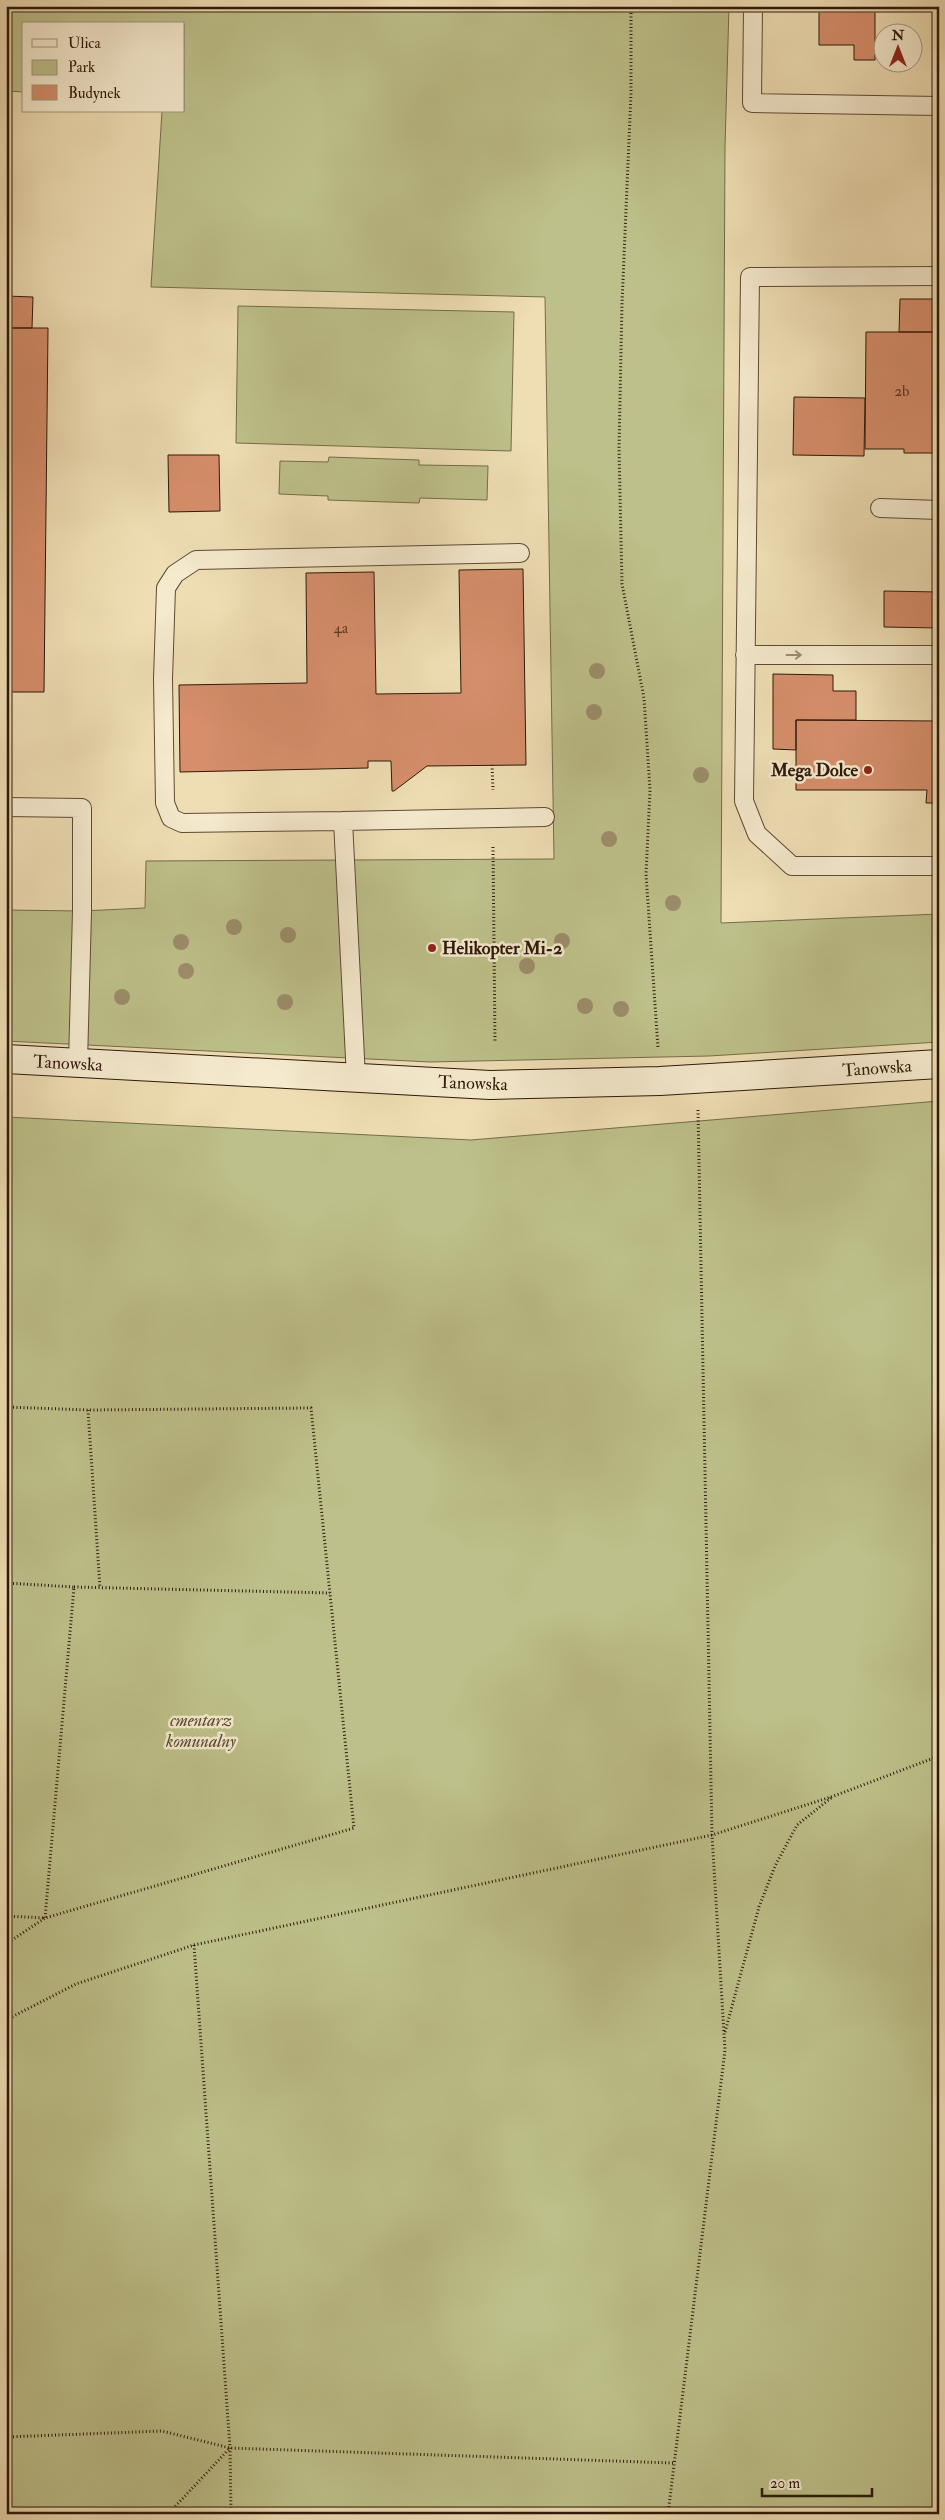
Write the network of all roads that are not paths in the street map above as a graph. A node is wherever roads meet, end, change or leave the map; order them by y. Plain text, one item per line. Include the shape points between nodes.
1 (753, 6) edge
2 (939, 106) edge
3 (939, 276) edge
4 (880, 508) dead end
5 (939, 510) edge
6 (520, 553) dead end
7 (745, 655) junction
8 (939, 655) edge
9 (6, 807) edge
10 (545, 817) dead end
11 (343, 821) junction
12 (939, 866) edge
13 (6, 1059) edge
14 (78, 1063) junction
15 (939, 1064) edge
16 (356, 1078) junction

1 - 2 lane via 752,103
3 - 7 lane via 750,277
4 - 5 lane
6 - 11 lane via 196,560 175,574 166,588 163,679 165,803 171,818 182,824
7 -> 8 lane
7 - 12 lane via 744,801 757,834 792,866
9 - 14 lane via 82,808
10 - 11 lane
11 - 16 lane
13 - 14 main road, Tanowska
14 - 16 main road, Tanowska
15 - 16 main road, Tanowska via 660,1082 490,1084

